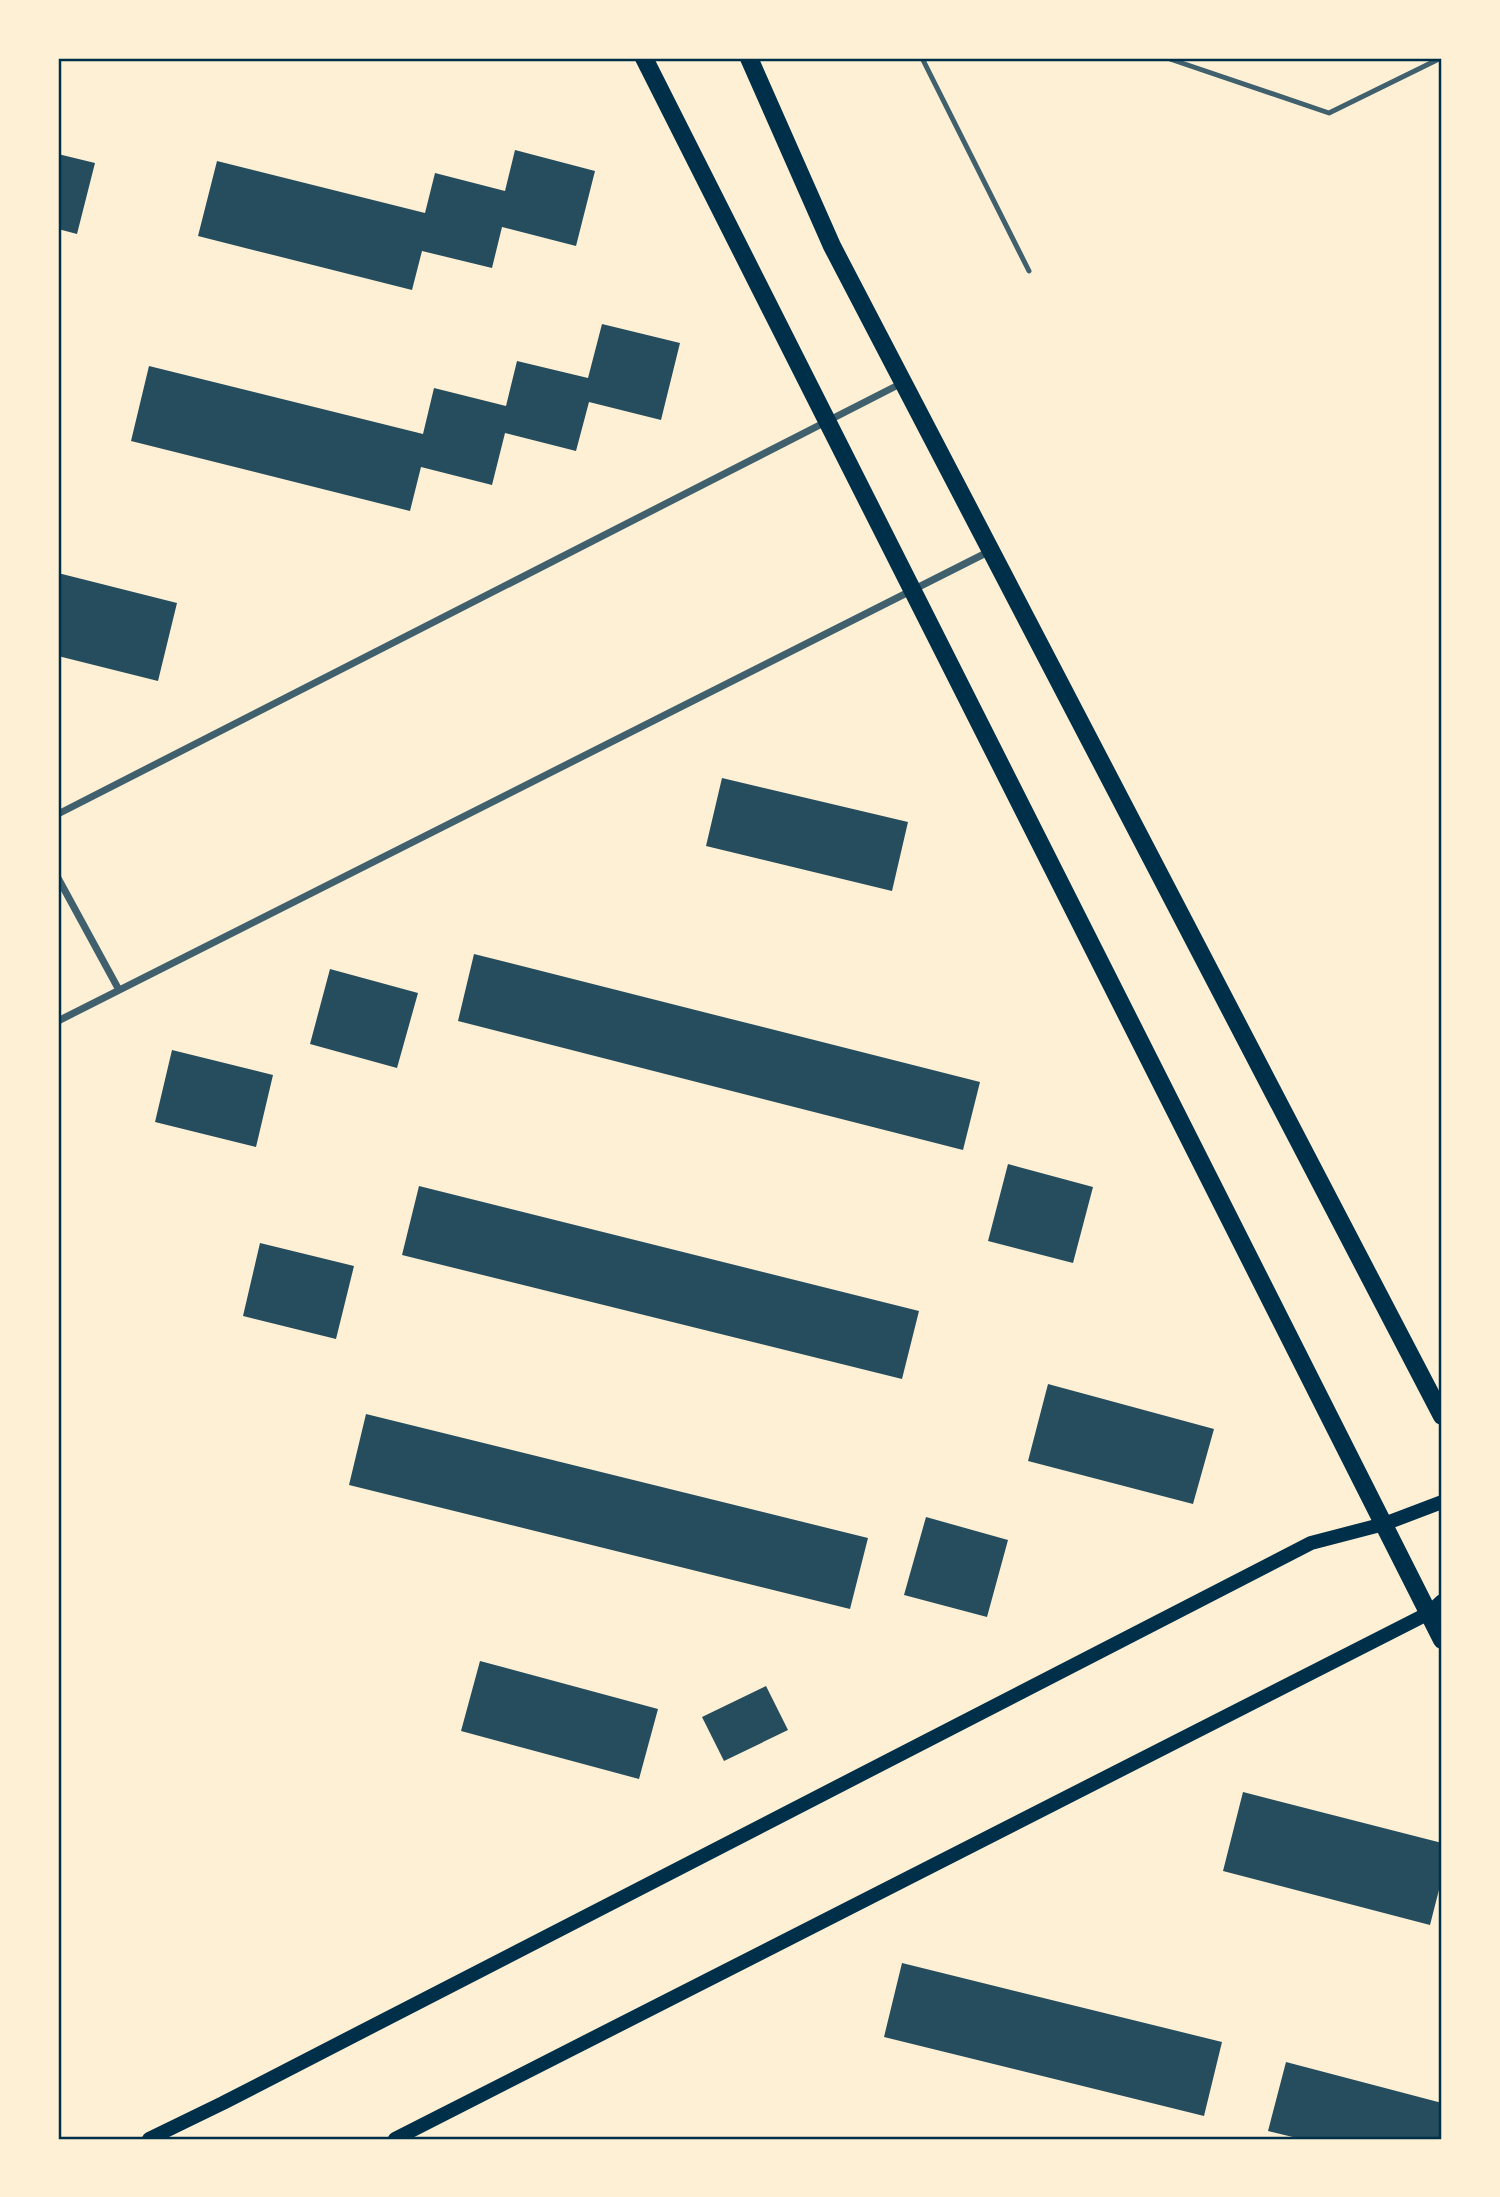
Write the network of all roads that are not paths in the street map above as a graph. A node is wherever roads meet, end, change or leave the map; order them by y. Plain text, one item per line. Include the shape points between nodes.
1 (644, 58) edge
2 (749, 58) edge
3 (922, 58) edge
4 (1167, 58) edge
5 (1441, 58) edge
6 (1029, 271) dead end
7 (903, 383) junction
8 (828, 421) junction
9 (990, 551) junction
10 (913, 590) junction
11 (58, 814) edge
12 (58, 878) edge
13 (119, 990) junction
14 (58, 1021) edge
15 (1442, 1416) edge
16 (1439, 1503) edge
17 (1384, 1524) junction
18 (1436, 1607) edge
19 (1442, 1640) edge
20 (149, 2139) edge
21 (395, 2139) edge

1 - 8 main road
2 - 7 main road via 832,246
3 - 6 lane
4 - 5 lane via 1329,113
7 - 8 street
7 - 9 main road
8 - 10 main road
8 - 11 street
9 - 10 street
9 - 15 main road
10 - 13 street
10 - 17 main road
12 - 13 street
13 - 14 street
16 - 17 main road
17 - 18 main road
17 - 20 main road via 1311,1543
18 - 19 main road
18 - 21 main road

